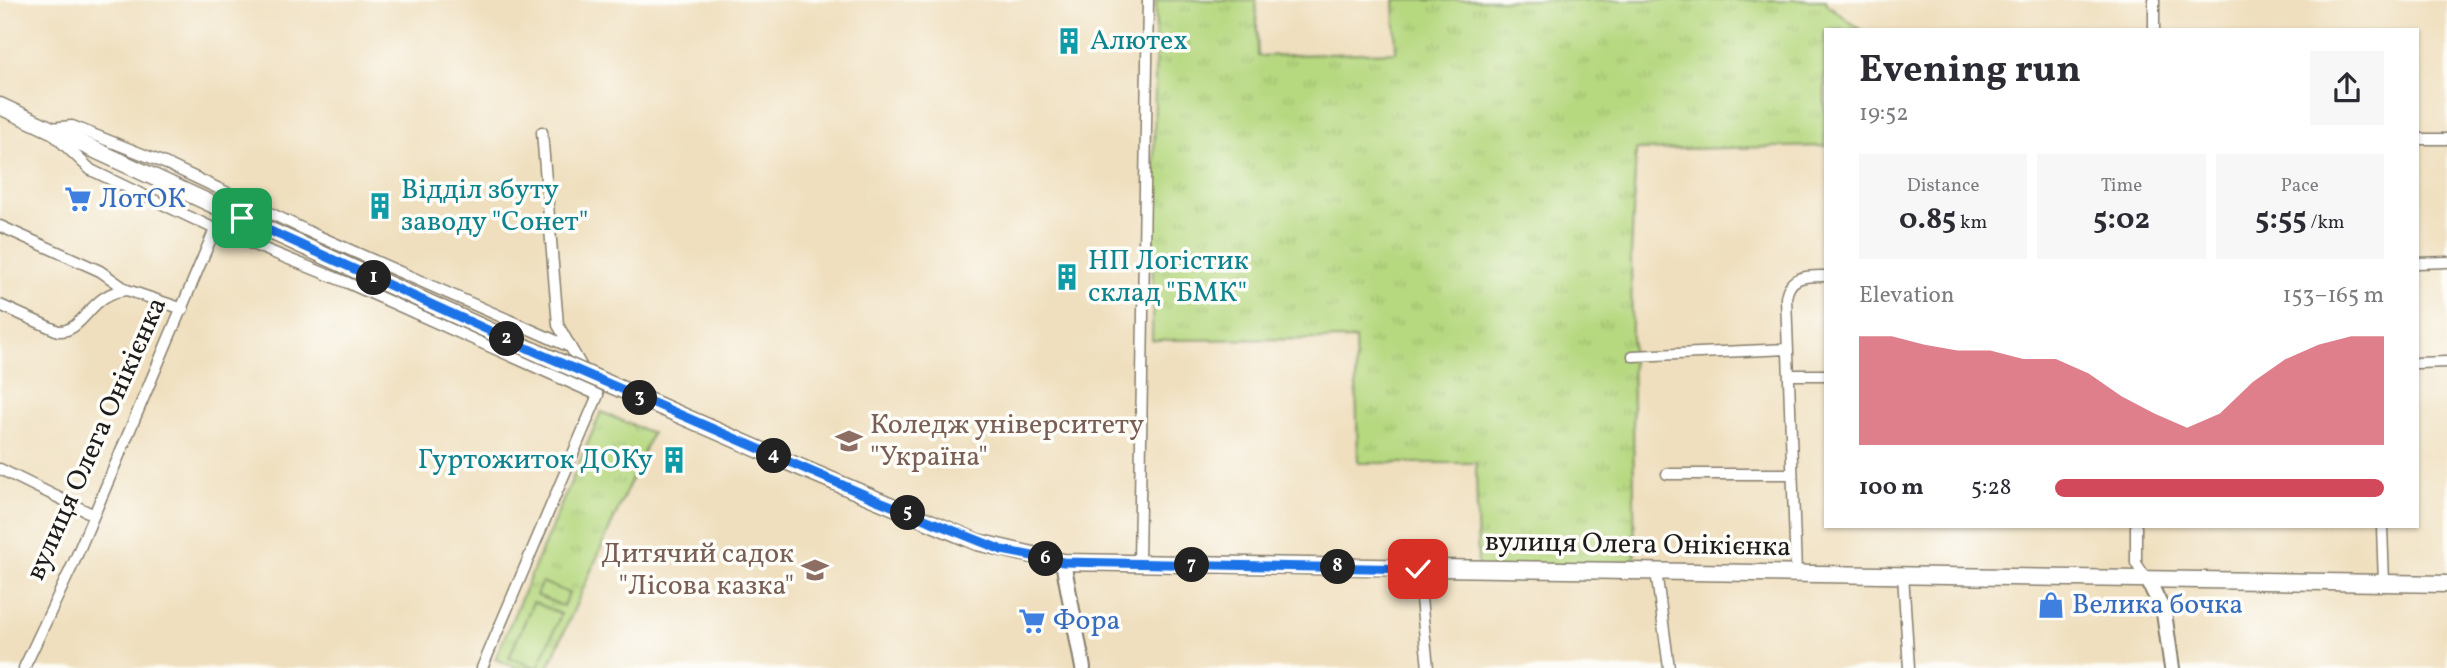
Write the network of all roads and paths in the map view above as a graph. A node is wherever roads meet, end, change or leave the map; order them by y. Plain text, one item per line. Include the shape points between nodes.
1 (1148, 0) edge
2 (2154, 0) edge
3 (2154, 28) edge
4 (0, 106) edge
5 (47, 128) junction
6 (542, 132) dead end
7 (2419, 139) edge
8 (2447, 139) edge
9 (0, 226) edge
10 (215, 229) junction
11 (360, 254) junction
12 (2419, 262) edge
13 (2447, 262) edge
14 (1824, 276) edge
15 (348, 283) junction
16 (127, 290) junction
17 (0, 305) edge
18 (183, 309) junction
19 (570, 347) junction
20 (1788, 349) junction
21 (1633, 356) dead end
22 (2447, 362) edge
23 (2419, 363) edge
24 (1789, 375) junction
25 (1824, 375) edge
26 (598, 396) junction
27 (0, 469) edge
28 (1667, 474) dead end
29 (1791, 474) junction
30 (94, 515) junction
31 (2136, 528) edge
32 (2382, 528) edge
33 (1063, 562) junction
34 (1139, 564) junction
35 (1418, 569) junction
36 (1656, 571) junction
37 (1796, 572) junction
38 (1903, 575) junction
39 (2148, 580) junction
40 (2384, 583) junction
41 (2447, 584) edge
42 (24, 668) edge
43 (482, 668) edge
44 (1083, 668) edge
45 (1428, 668) edge
46 (1669, 668) edge
47 (1909, 668) edge
48 (2172, 668) edge

1 - 34 street
2 - 3 street
4 - 5 main road, вулиця Олега Онікієнка
5 - 10 street via 91,170
5 - 11 street via 72,126 167,164
5 - 33 main road, вулиця Олега Онікієнка, bridge via 783,460 977,542
6 - 19 street via 558,325
7 - 8 street
9 - 16 street via 100,271
10 - 15 street
10 - 18 street, вулиця Олега Онікієнка
11 - 15 street
11 - 19 street
12 - 13 street
14 - 20 street via 1804,276 1791,283 1786,298
15 - 26 street
16 - 17 street via 113,290 67,332
16 - 18 street
18 - 30 street, вулиця Олега Онікієнка
19 - 26 street
20 - 21 street
20 - 24 street
22 - 23 street
24 - 25 street
24 - 29 street
26 - 43 street
27 - 30 street
28 - 29 street
29 - 37 street
30 - 42 street, вулиця Олега Онікієнка
31 - 39 street via 2136,563
32 - 40 street
33 - 34 main road, вулиця Олега Онікієнка
33 - 44 main road
34 - 35 main road, вулиця Олега Онікієнка
35 - 36 main road, вулиця Олега Онікієнка
35 - 45 street
36 - 37 main road, вулиця Олега Онікієнка
36 - 46 street
37 - 38 main road, вулиця Олега Онікієнка
38 - 39 main road, вулиця Олега Онікієнка
38 - 47 street
39 - 40 main road, вулиця Олега Онікієнка
39 - 48 main road via 2164,613
40 - 41 main road, вулиця Олега Онікієнка

